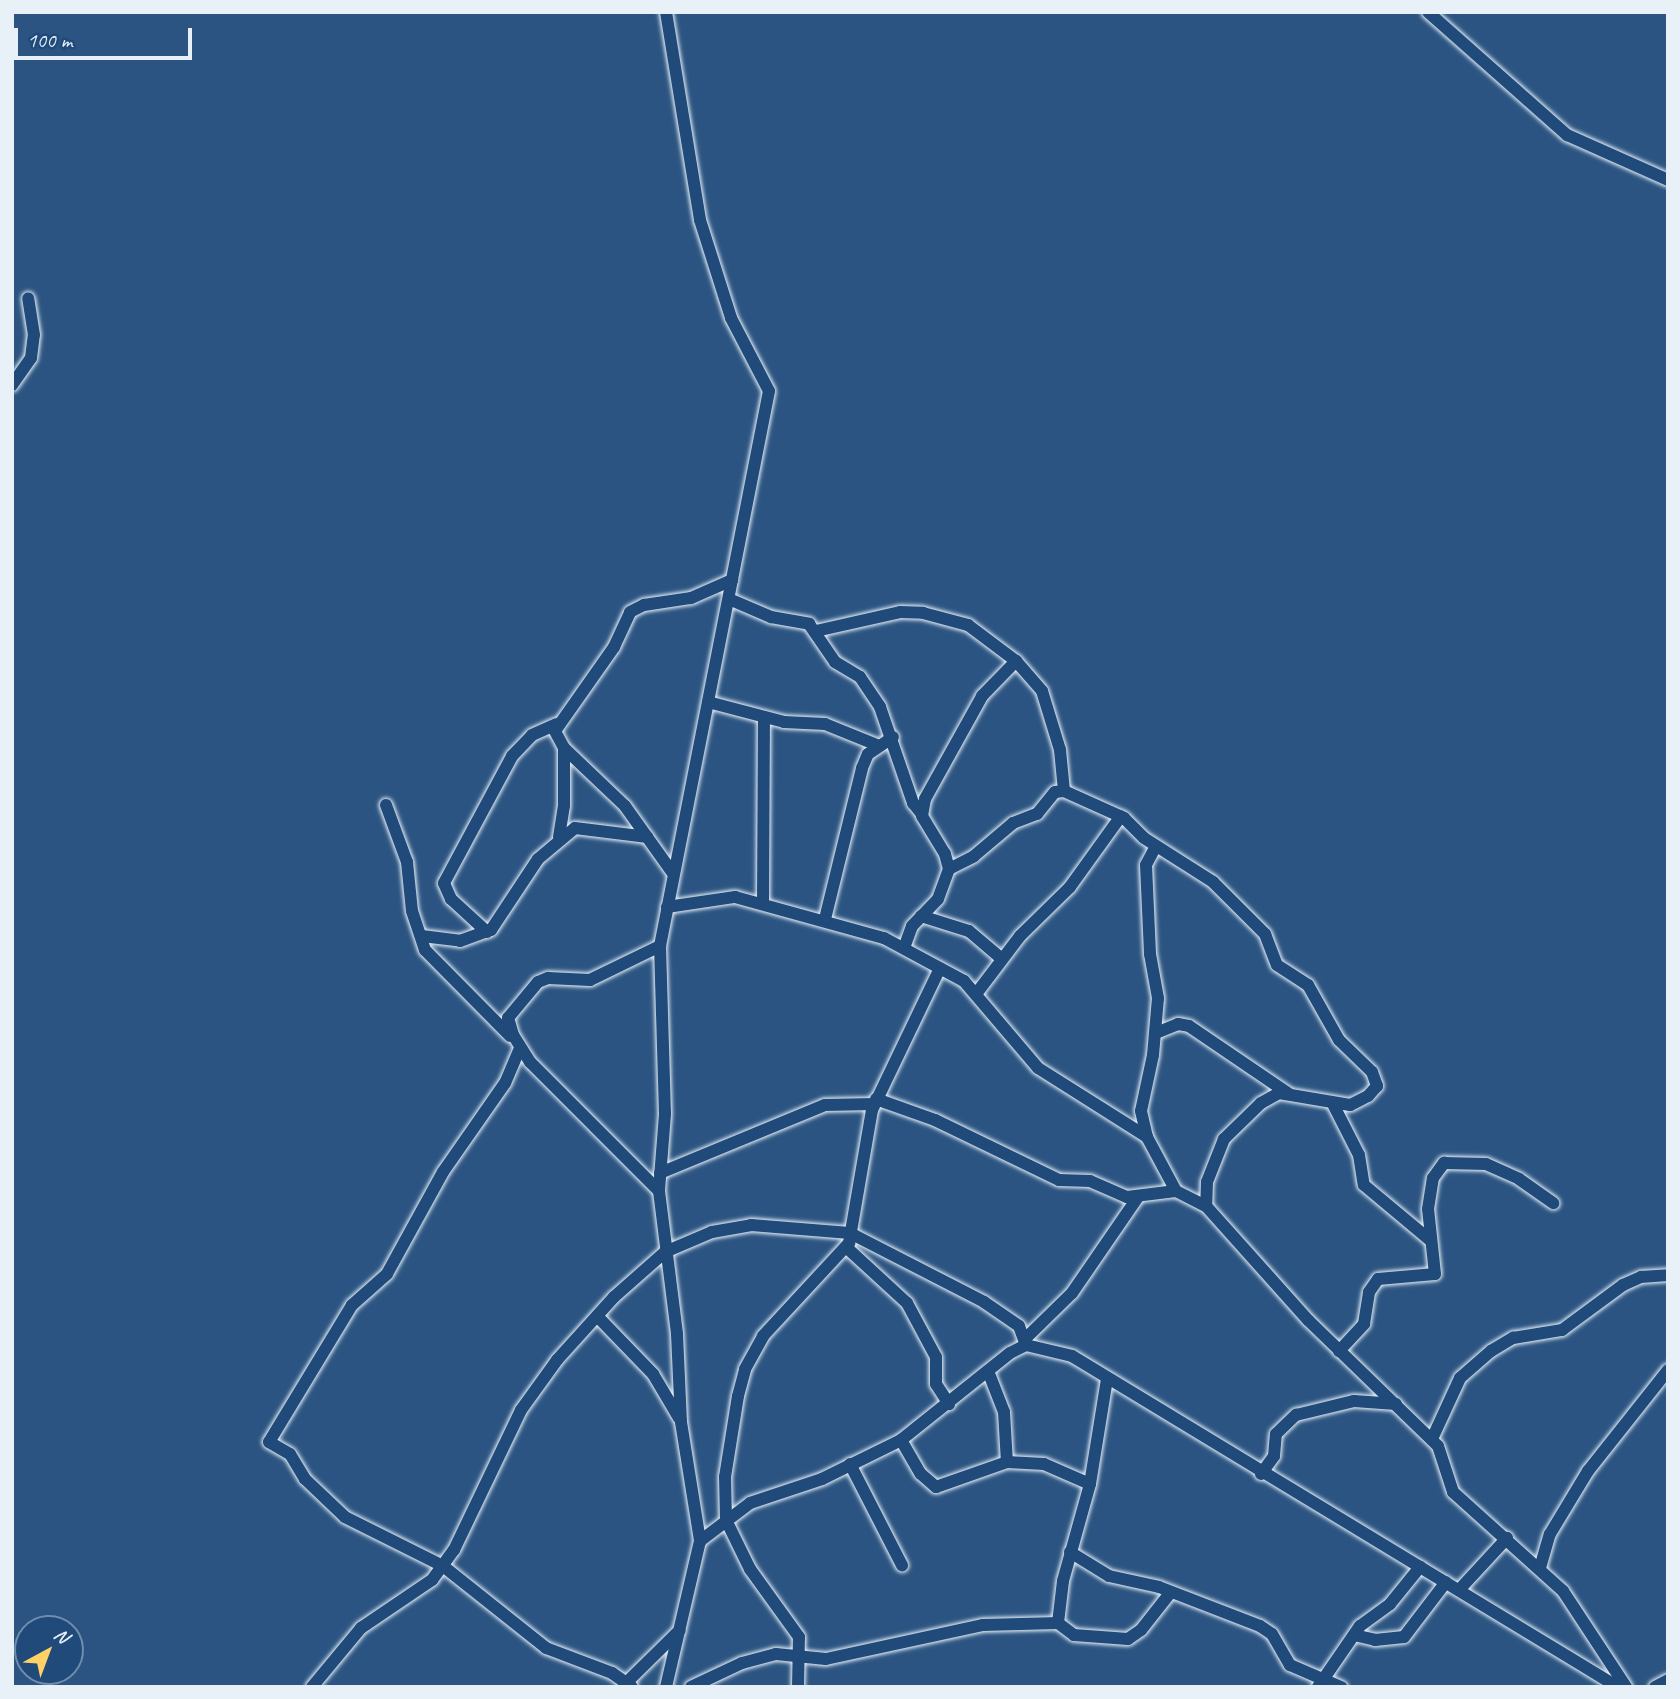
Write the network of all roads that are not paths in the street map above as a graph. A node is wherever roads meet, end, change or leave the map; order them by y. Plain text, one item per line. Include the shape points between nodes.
1 (666, 12) edge
2 (1428, 12) edge
3 (1668, 180) edge
4 (28, 298) dead end
5 (12, 385) edge
6 (732, 580) junction
7 (729, 599) junction
8 (816, 631) junction
9 (1016, 661) junction
10 (708, 702) junction
11 (764, 717) junction
12 (557, 724) junction
13 (893, 737) junction
14 (877, 745) junction
15 (564, 748) junction
16 (1064, 791) junction
17 (386, 805) dead end
18 (922, 814) junction
19 (1121, 817) junction
20 (559, 837) junction
21 (647, 837) junction
22 (1156, 846) junction
23 (949, 869) junction
24 (672, 872) junction
25 (763, 903) junction
26 (667, 907) junction
27 (921, 916) junction
28 (825, 919) junction
29 (487, 932) junction
30 (422, 936) junction
31 (660, 946) junction
32 (904, 948) junction
33 (1002, 959) junction
34 (940, 968) junction
35 (976, 994) junction
36 (1156, 1033) junction
37 (519, 1046) junction
38 (1289, 1094) junction
39 (875, 1101) junction
40 (1334, 1106) junction
41 (1147, 1137) junction
42 (660, 1173) junction
43 (659, 1191) junction
44 (1176, 1191) junction
45 (1138, 1198) junction
46 (1553, 1203) dead end
47 (1206, 1206) junction
48 (850, 1233) junction
49 (1430, 1241) junction
50 (846, 1247) junction
51 (665, 1252) junction
52 (1668, 1275) edge
53 (597, 1316) junction
54 (1026, 1342) junction
55 (1339, 1351) junction
56 (1668, 1370) edge
57 (988, 1371) junction
58 (1107, 1378) junction
59 (949, 1404) junction
60 (1396, 1404) junction
61 (681, 1422) junction
62 (1432, 1439) junction
63 (901, 1440) junction
64 (1007, 1462) junction
65 (850, 1464) junction
66 (1262, 1474) junction
67 (1090, 1484) junction
68 (726, 1520) junction
69 (1507, 1538) junction
70 (700, 1541) junction
71 (1070, 1552) junction
72 (902, 1565) dead end
73 (443, 1566) junction
74 (1420, 1567) junction
75 (1540, 1567) junction
76 (1446, 1583) junction
77 (1459, 1590) junction
78 (1171, 1592) junction
79 (1058, 1623) junction
80 (680, 1629) junction
81 (1354, 1635) junction
82 (801, 1653) junction
83 (1668, 1680) edge
84 (1321, 1682) edge
85 (627, 1685) edge
86 (312, 1687) edge
87 (666, 1687) edge
88 (691, 1687) edge
89 (798, 1687) edge
90 (1341, 1687) edge
91 (1618, 1687) edge
92 (1626, 1687) edge
93 (1655, 1687) edge

1 - 6 street via 700,220 731,318 769,391
2 - 3 street via 1567,135
4 - 5 street via 34,335 32,358
6 - 7 street
6 - 12 street via 691,598 644,605 630,612 614,647
7 - 8 street via 771,617 803,621
7 - 10 street
8 - 9 street via 900,612 923,612 968,625
8 - 13 street via 835,662 868,686
9 - 16 street via 1042,691 1053,717
9 - 18 street via 982,696 933,782
10 - 11 street
10 - 24 street
11 - 14 street via 825,724
11 - 25 street
12 - 15 street via 555,736
12 - 29 street via 532,735 512,756 444,883 447,895
13 - 14 street
13 - 18 street via 913,803
14 - 28 street via 868,754 858,780
15 - 20 street via 565,806
15 - 21 street via 625,806
16 - 19 street
16 - 23 street via 1055,792 1037,814 1013,823 974,856
17 - 30 street via 407,862 412,912
18 - 23 street
19 - 22 street
19 - 33 street via 1070,887
20 - 21 street via 575,828
20 - 29 street
21 - 24 street
22 - 36 street via 1146,865 1150,954 1158,989
22 - 40 street via 1213,882 1260,929 1277,965 1308,985 1333,1021 1339,1040 1372,1072 1377,1086 1368,1096
23 - 27 street via 938,899
24 - 26 street
25 - 26 street via 718,897
25 - 28 street
26 - 31 street
27 - 32 street
27 - 33 street via 969,931
28 - 32 street
29 - 30 street via 460,941
30 - 37 street via 429,955
31 - 37 street via 590,980 548,978 538,982 511,1010 510,1028
31 - 42 street via 665,1114
32 - 34 street
33 - 35 street
34 - 35 street
34 - 39 street
35 - 41 street via 1038,1068
36 - 38 street via 1178,1024 1189,1026
36 - 41 street via 1140,1111
37 - 43 street
37 - 73 street via 505,1083 443,1172 387,1274 352,1305 269,1441 290,1454 304,1479 345,1517
38 - 40 street
38 - 47 street via 1279,1093 1261,1103 1224,1139 1207,1182
39 - 42 street via 825,1105
39 - 45 street via 935,1120 1031,1170 1059,1180 1090,1181
39 - 48 street
40 - 49 street via 1359,1155 1364,1185
41 - 44 street
42 - 43 street
43 - 51 street
44 - 45 street
44 - 47 street
45 - 54 street via 1072,1293
46 - 49 street via 1497,1168 1479,1161 1451,1160 1433,1178 1428,1209
47 - 55 street
48 - 50 street
48 - 51 street via 751,1225 712,1232
48 - 54 street via 984,1302 1019,1326
49 - 55 street via 1435,1274 1378,1279 1369,1292 1364,1324
50 - 59 street via 907,1303 936,1357 936,1384
50 - 68 street via 763,1336 745,1368 729,1444
51 - 53 street
51 - 61 street via 677,1334
52 - 62 street via 1641,1277 1562,1330 1513,1338 1491,1351 1460,1378
53 - 61 street via 653,1374
53 - 73 street via 556,1360 521,1410
54 - 57 street
54 - 58 street via 1072,1356
55 - 60 street
56 - 75 street via 1588,1471 1550,1534
57 - 59 street
57 - 64 street via 1004,1412
58 - 66 street
58 - 67 street
59 - 63 street
60 - 62 street
60 - 66 street via 1354,1401 1296,1415 1276,1434 1274,1456
61 - 70 street
62 - 69 street via 1443,1456 1453,1492
63 - 64 street via 921,1474 936,1487
63 - 65 street
64 - 67 street via 1044,1464
65 - 68 street via 822,1479 750,1503
65 - 72 street
66 - 74 street
67 - 71 street
68 - 70 street
68 - 82 street via 750,1569 792,1621
69 - 75 street
69 - 77 street
70 - 80 street
71 - 78 street via 1109,1576
71 - 79 street
73 - 85 street via 546,1648
73 - 86 street via 421,1591 361,1628
74 - 76 street
74 - 81 street via 1400,1594
75 - 92 street via 1582,1616
76 - 77 street
76 - 81 street via 1404,1637 1375,1640
77 - 91 street
78 - 79 street via 1141,1630 1128,1639 1074,1634
78 - 84 street via 1260,1626 1272,1634 1290,1665
79 - 82 street via 983,1625 826,1659
80 - 85 street
80 - 87 street
81 - 84 street
82 - 88 street via 759,1657
82 - 89 street
83 - 93 street
84 - 90 street

